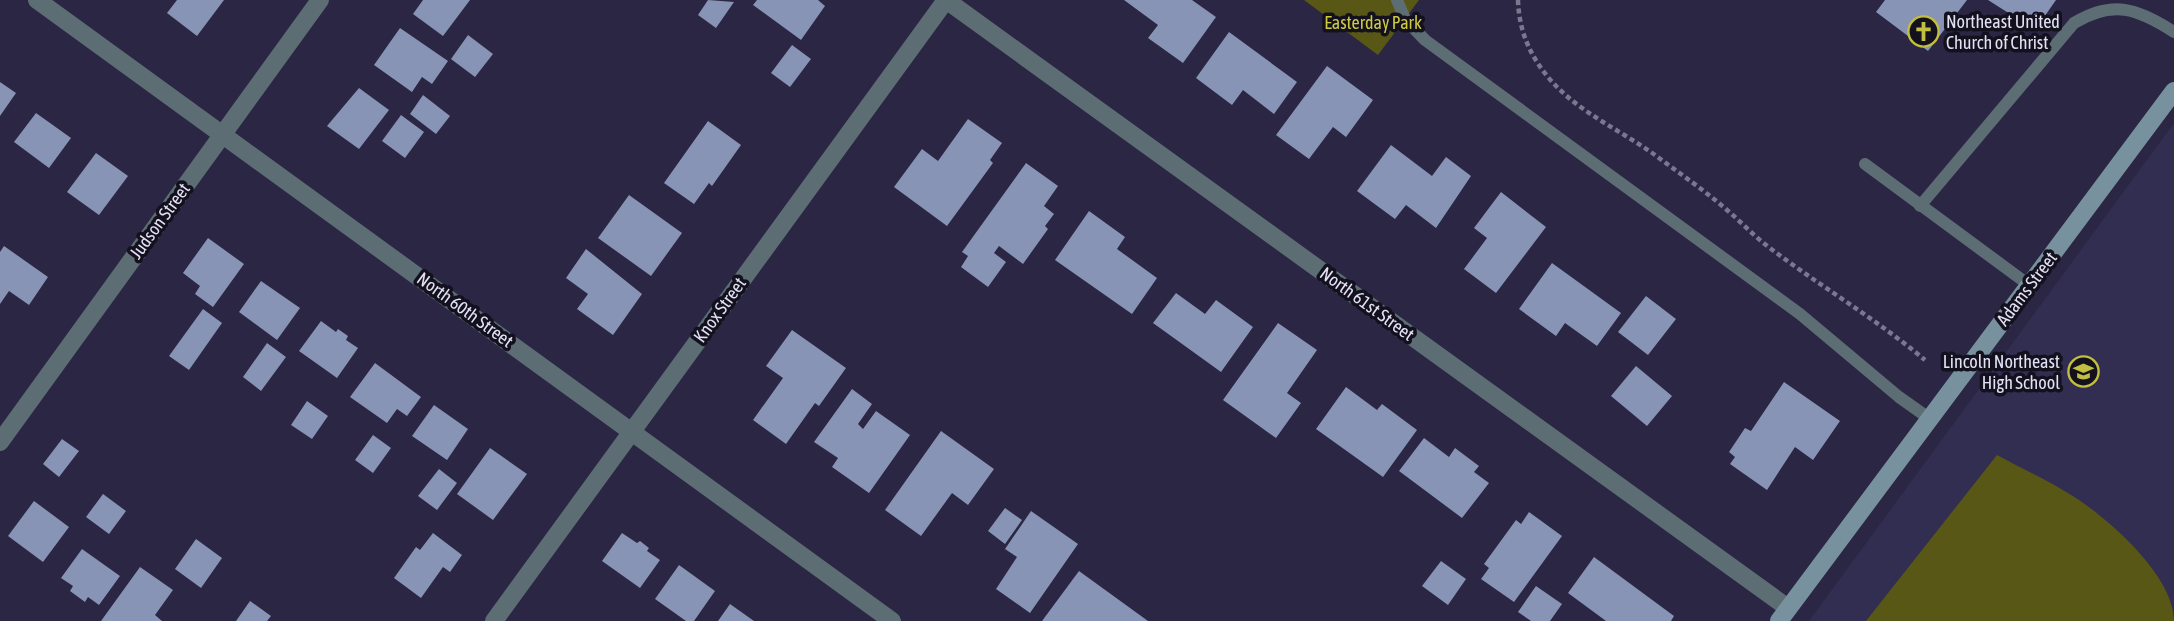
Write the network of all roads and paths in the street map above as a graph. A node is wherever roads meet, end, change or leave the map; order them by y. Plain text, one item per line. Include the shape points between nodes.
1 (37, 0) edge
2 (320, 0) edge
3 (946, 0) edge
4 (1397, 0) edge
5 (1518, 0) edge
6 (2174, 32) edge
7 (2174, 91) edge
8 (223, 135) junction
9 (1866, 164) dead end
10 (1920, 206) junction
11 (2029, 285) junction
12 (1926, 360) dead end
13 (1930, 419) junction
14 (631, 432) junction
15 (0, 442) edge
16 (1783, 615) edge
17 (494, 621) edge
18 (892, 621) edge

1 - 8 street, North 60th Street
2 - 8 street, Judson Street
3 - 14 street, Knox Street
3 - 16 street, North 61st Street
4 - 13 lane via 1405,19 1425,40 1800,314
5 - 12 path via 1518,15 1533,58 1573,101 1644,146 1765,245
6 - 10 lane via 2124,5 2089,11
7 - 11 main road, Adams Street
8 - 14 street, North 60th Street
8 - 15 street, Judson Street
9 - 10 lane
10 - 11 lane
11 - 13 main road, Adams Street
13 - 16 main road, Adams Street
14 - 17 street, Knox Street
14 - 18 street, North 60th Street

